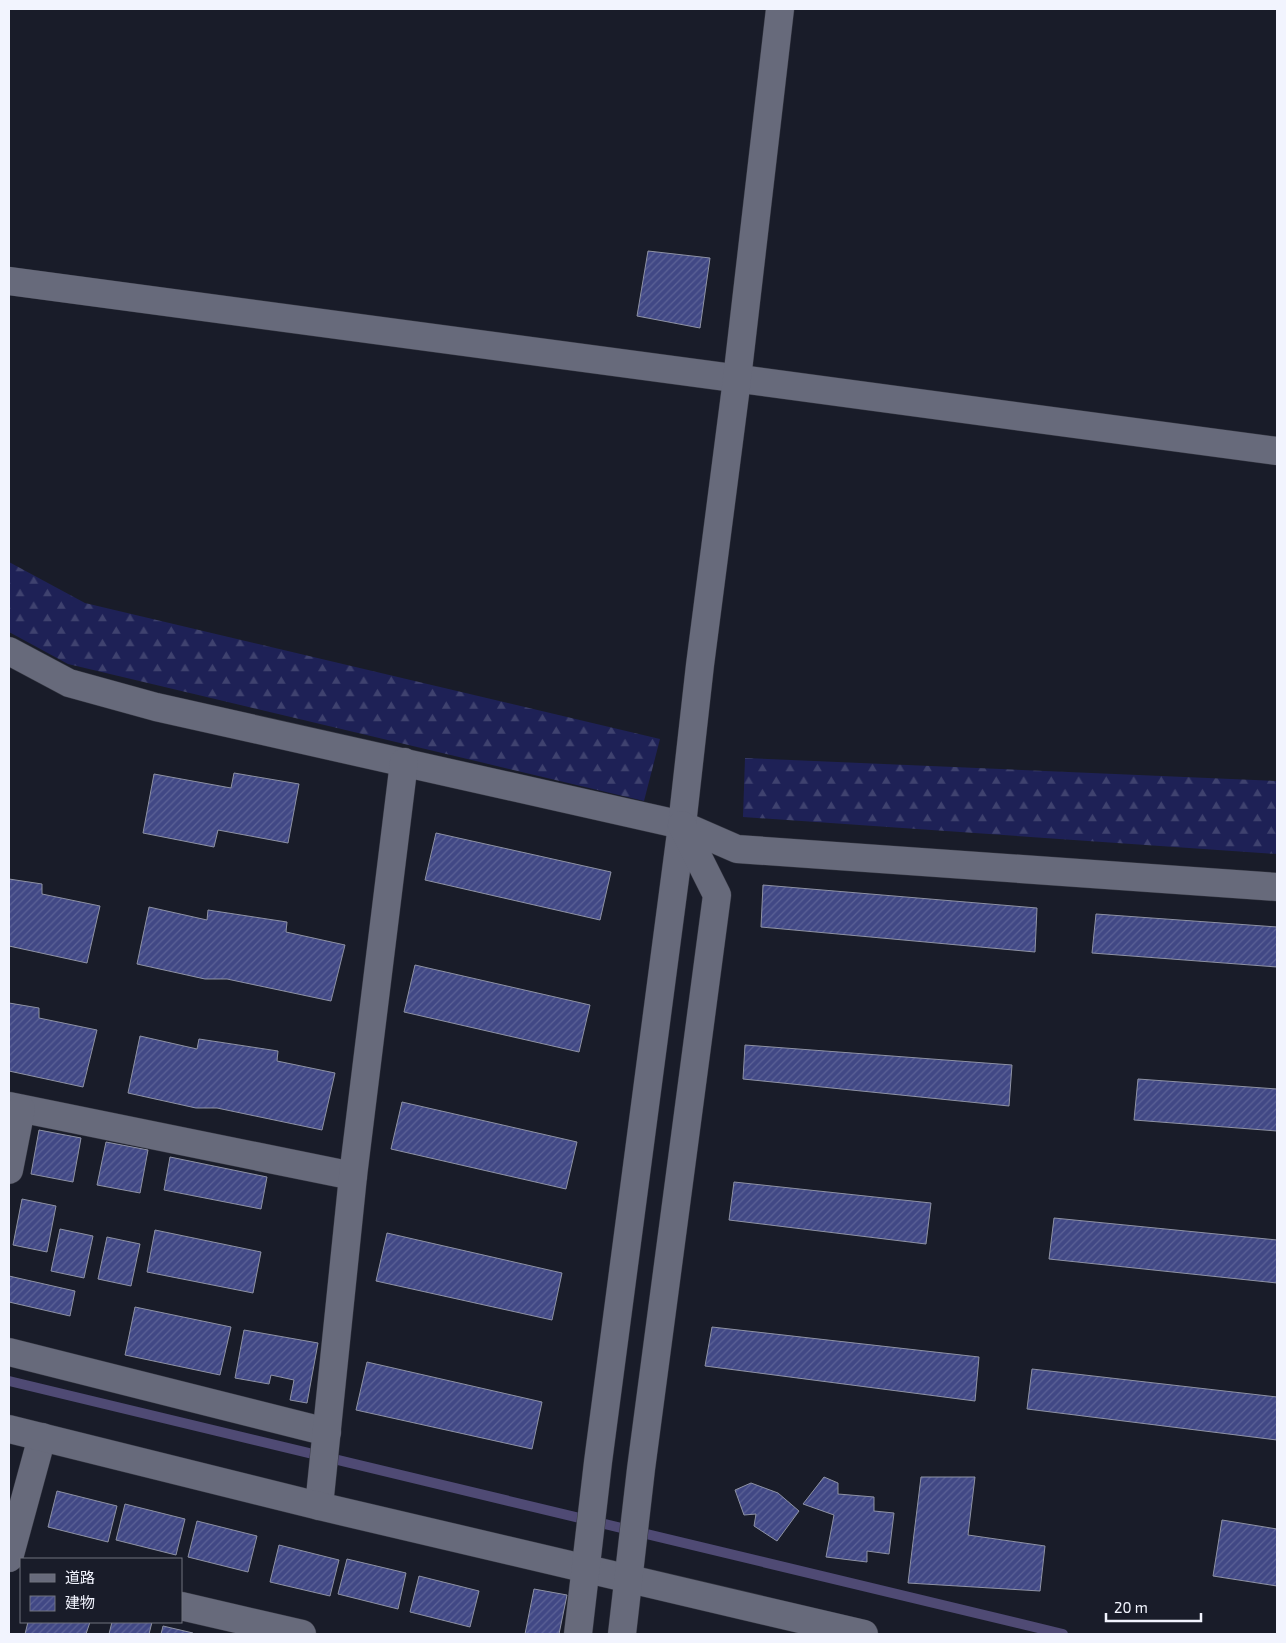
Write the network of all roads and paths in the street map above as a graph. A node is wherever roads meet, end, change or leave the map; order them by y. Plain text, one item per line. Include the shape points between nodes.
1 (780, 9) edge
2 (9, 281) edge
3 (737, 379) junction
4 (1277, 451) edge
5 (9, 651) edge
6 (404, 762) junction
7 (682, 825) junction
8 (1277, 887) edge
9 (15, 1108) edge
10 (9, 1170) edge
11 (353, 1176) junction
12 (9, 1352) edge
13 (9, 1429) edge
14 (327, 1432) junction
15 (42, 1437) junction
16 (319, 1506) junction
17 (9, 1558) edge
18 (586, 1568) junction
19 (629, 1578) junction
20 (182, 1606) edge
21 (821, 1629) edge
22 (302, 1634) edge
23 (578, 1634) edge
24 (622, 1634) edge
25 (864, 1634) edge

1 - 3 street
2 - 3 street
3 - 4 street
3 - 7 street
5 - 6 street via 69,683
6 - 7 street
6 - 11 street
7 - 8 street via 737,849
7 - 18 street
7 - 19 street via 717,895
9 - 10 street
9 - 11 street
11 - 14 street
12 - 14 street
13 - 15 street
14 - 16 street
15 - 16 street
15 - 17 street
16 - 18 street
18 - 19 street
18 - 23 street
19 - 21 street
19 - 24 street
20 - 22 street
21 - 25 street

